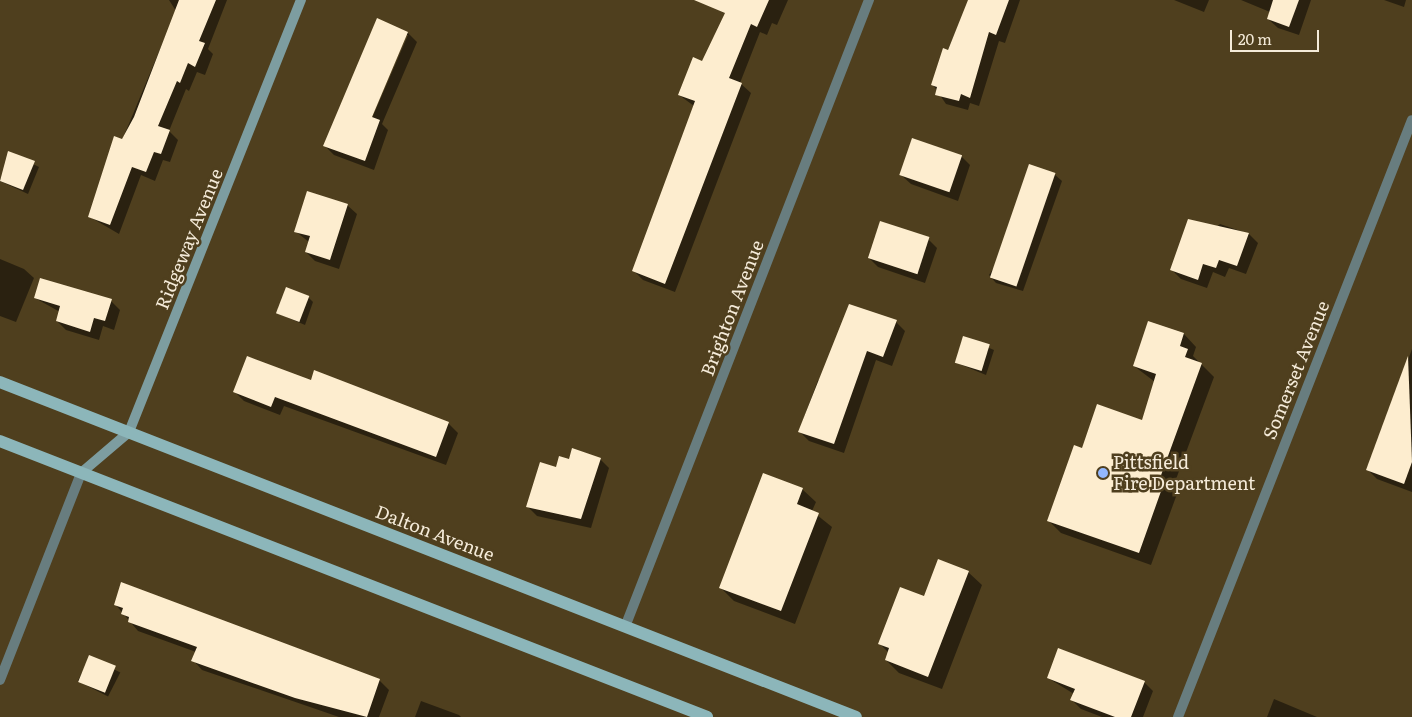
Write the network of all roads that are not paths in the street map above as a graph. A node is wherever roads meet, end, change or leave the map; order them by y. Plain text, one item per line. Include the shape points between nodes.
1 (301, 0) edge
2 (869, 0) edge
3 (1412, 120) edge
4 (0, 382) edge
5 (129, 432) junction
6 (0, 442) edge
7 (81, 473) junction
8 (625, 627) junction
9 (0, 680) edge
10 (707, 717) edge
11 (856, 717) edge
12 (1178, 717) edge

1 - 5 street, Ridgeway Avenue
2 - 8 street, Brighton Avenue
3 - 12 street, Somerset Avenue
4 - 5 main road, Dalton Avenue
5 - 7 street, Ridgeway Avenue
5 - 8 main road, Dalton Avenue
6 - 7 main road
7 - 9 street
7 - 10 main road
8 - 11 main road, Dalton Avenue

